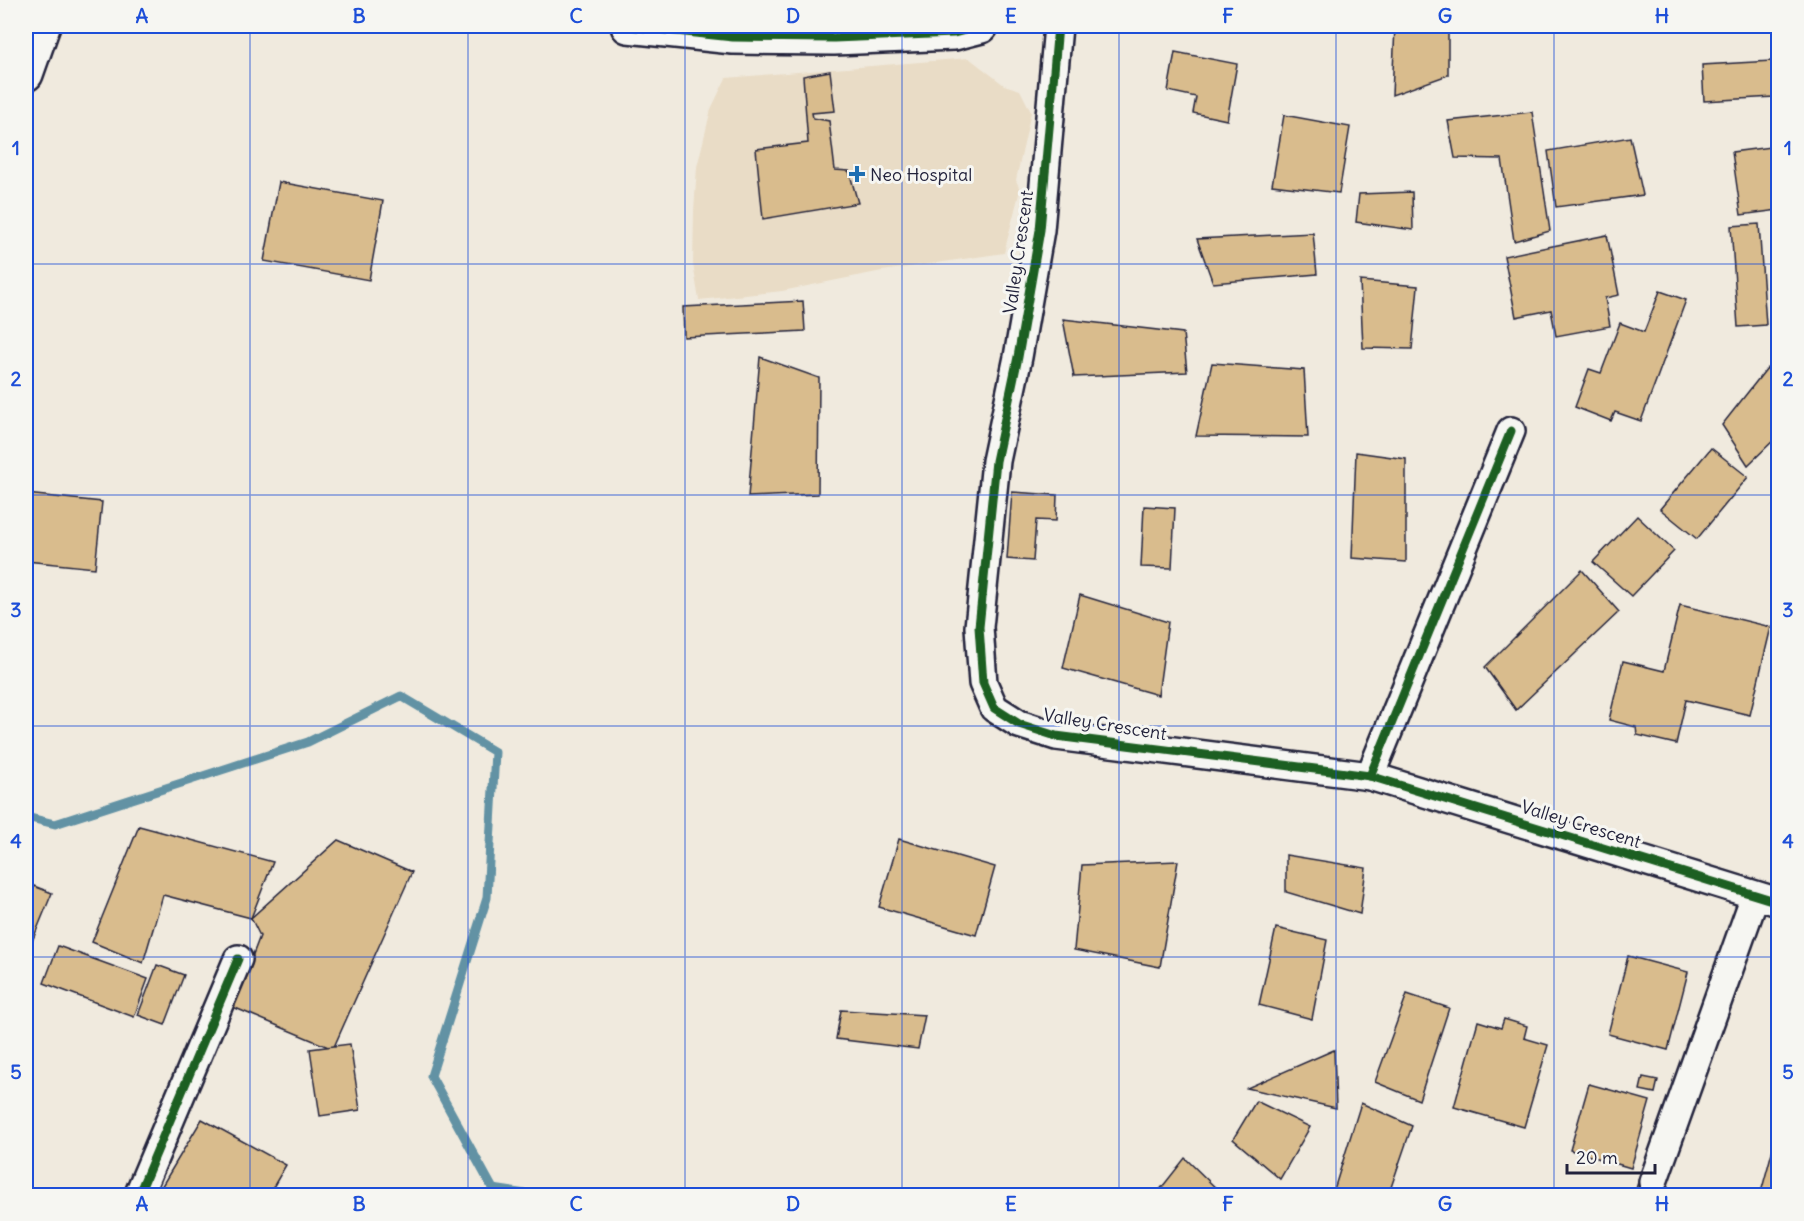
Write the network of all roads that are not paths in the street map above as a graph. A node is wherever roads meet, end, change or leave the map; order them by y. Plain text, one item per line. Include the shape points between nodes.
1 (43, 26) edge
2 (628, 26) edge
3 (981, 26) edge
4 (1058, 26) edge
5 (26, 74) edge
6 (1511, 431) dead end
7 (1370, 776) junction
8 (1767, 899) edge
9 (238, 959) dead end
10 (1653, 1182) dead end
11 (138, 1196) edge

1 - 5 street
2 - 3 street via 732,37 811,38 954,33
4 - 7 street, Valley Crescent via 1040,230 996,461 979,627 983,683 994,708 1019,724 1056,736
6 - 7 street
7 - 8 street, Valley Crescent
8 - 10 street
9 - 11 street

